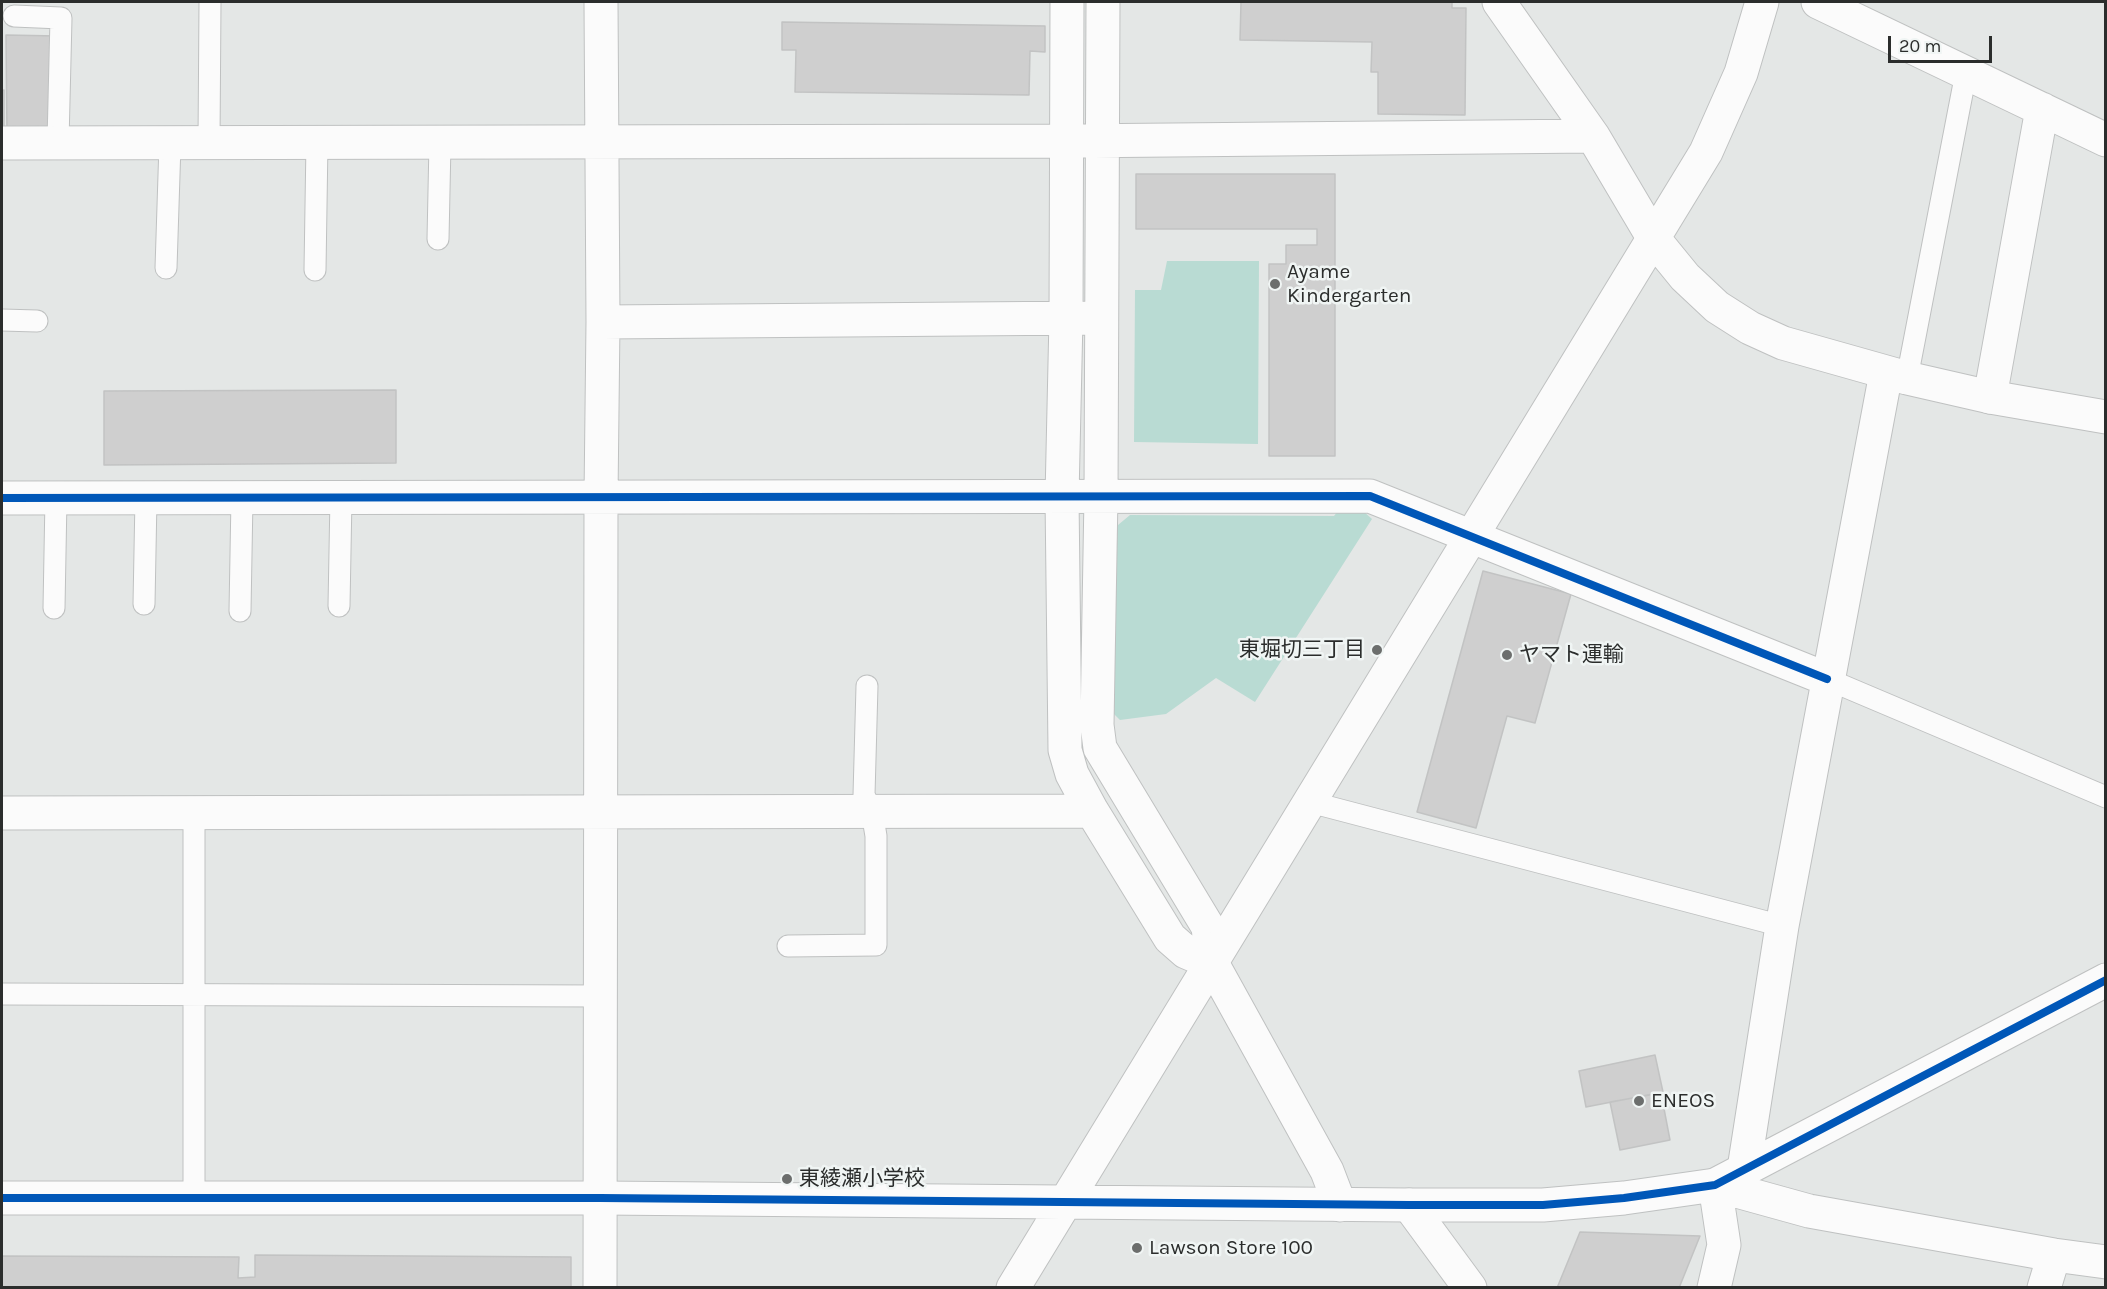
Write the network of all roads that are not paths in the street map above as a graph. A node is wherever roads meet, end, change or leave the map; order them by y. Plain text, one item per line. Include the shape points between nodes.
1 (210, 2) edge
2 (601, 2) edge
3 (1067, 2) edge
4 (1103, 2) edge
5 (1499, 2) edge
6 (1762, 2) edge
7 (1818, 2) edge
8 (14, 16) dead end
9 (1966, 73) junction
10 (2042, 109) junction
11 (1593, 136) junction
12 (1102, 140) junction
13 (2106, 140) edge
14 (1067, 141) junction
15 (58, 142) junction
16 (209, 142) junction
17 (317, 142) junction
18 (601, 142) junction
19 (2, 143) edge
20 (440, 143) junction
21 (170, 144) junction
22 (438, 239) dead end
23 (1654, 239) junction
24 (166, 268) dead end
25 (315, 270) dead end
26 (1100, 317) junction
27 (1066, 318) junction
28 (2, 320) edge
29 (37, 321) dead end
30 (603, 322) junction
31 (1897, 376) junction
32 (1990, 397) junction
33 (2106, 417) edge
34 (1062, 496) junction
35 (1101, 496) junction
36 (341, 497) junction
37 (601, 497) junction
38 (2, 498) edge
39 (56, 498) junction
40 (146, 498) junction
41 (242, 498) junction
42 (1471, 538) junction
43 (144, 604) dead end
44 (339, 606) dead end
45 (54, 608) dead end
46 (240, 611) dead end
47 (1827, 679) junction
48 (867, 686) dead end
49 (2106, 797) edge
50 (1310, 802) junction
51 (1092, 811) junction
52 (194, 812) junction
53 (600, 812) junction
54 (872, 812) junction
55 (2, 813) edge
56 (1782, 926) junction
57 (788, 946) dead end
58 (1212, 963) junction
59 (2106, 980) edge
60 (2, 994) edge
61 (194, 995) junction
62 (601, 996) junction
63 (1744, 1169) junction
64 (1715, 1185) junction
65 (2, 1198) edge
66 (195, 1198) junction
67 (600, 1198) junction
68 (1065, 1201) junction
69 (1340, 1205) junction
70 (1409, 1205) junction
71 (2054, 1255) junction
72 (2106, 1262) edge
73 (600, 1287) edge
74 (1013, 1287) edge
75 (1470, 1287) edge
76 (1714, 1287) edge
77 (2044, 1287) edge

1 - 16 lane
2 - 18 street
3 - 14 street
4 - 12 street
5 - 11 street
6 - 23 street via 1741,73 1706,152
7 - 9 street
8 - 15 lane via 62,18
9 - 10 street
9 - 31 lane
10 - 13 street
10 - 32 street
11 - 12 street
11 - 23 street
12 - 14 street
12 - 26 street
14 - 18 street
14 - 27 street
15 - 19 street
15 - 21 street
16 - 17 street
16 - 21 street
17 - 20 street
17 - 25 lane
18 - 20 street
18 - 30 street
20 - 22 lane
21 - 24 lane
23 - 31 street via 1685,277 1717,307 1750,328 1783,343
23 - 42 street
26 - 27 street
26 - 35 street
27 - 30 street
27 - 34 street
28 - 29 lane
30 - 37 street
31 - 32 street
31 - 47 street
32 - 33 street
34 - 35 street
34 - 37 street
34 - 51 street via 1065,750 1072,774
35 - 42 street via 1370,496
35 - 58 street via 1096,725 1101,748 1208,927
36 - 37 street
36 - 41 street
36 - 44 lane
37 - 53 street
38 - 39 street
39 - 40 street
39 - 45 lane
40 - 41 street
40 - 43 lane
41 - 46 lane
42 - 47 street
42 - 50 street
47 - 49 lane
47 - 56 street
48 - 54 lane via 864,795
50 - 56 lane
50 - 58 street
51 - 54 street
51 - 58 street via 1170,938 1186,952
52 - 53 street
52 - 55 street
52 - 61 lane
53 - 54 street
53 - 62 street
54 - 57 lane via 876,836 876,945
56 - 63 street
58 - 68 street
58 - 69 street via 1327,1171
59 - 63 street
60 - 61 lane
61 - 62 lane
61 - 66 lane
62 - 67 street
63 - 64 street
64 - 70 street via 1543,1205
64 - 71 street via 1809,1211
64 - 76 street via 1724,1245
65 - 66 street
66 - 67 street
67 - 68 street
67 - 73 street
68 - 69 street
68 - 74 street
69 - 70 street
70 - 75 street
71 - 72 street
71 - 77 street

